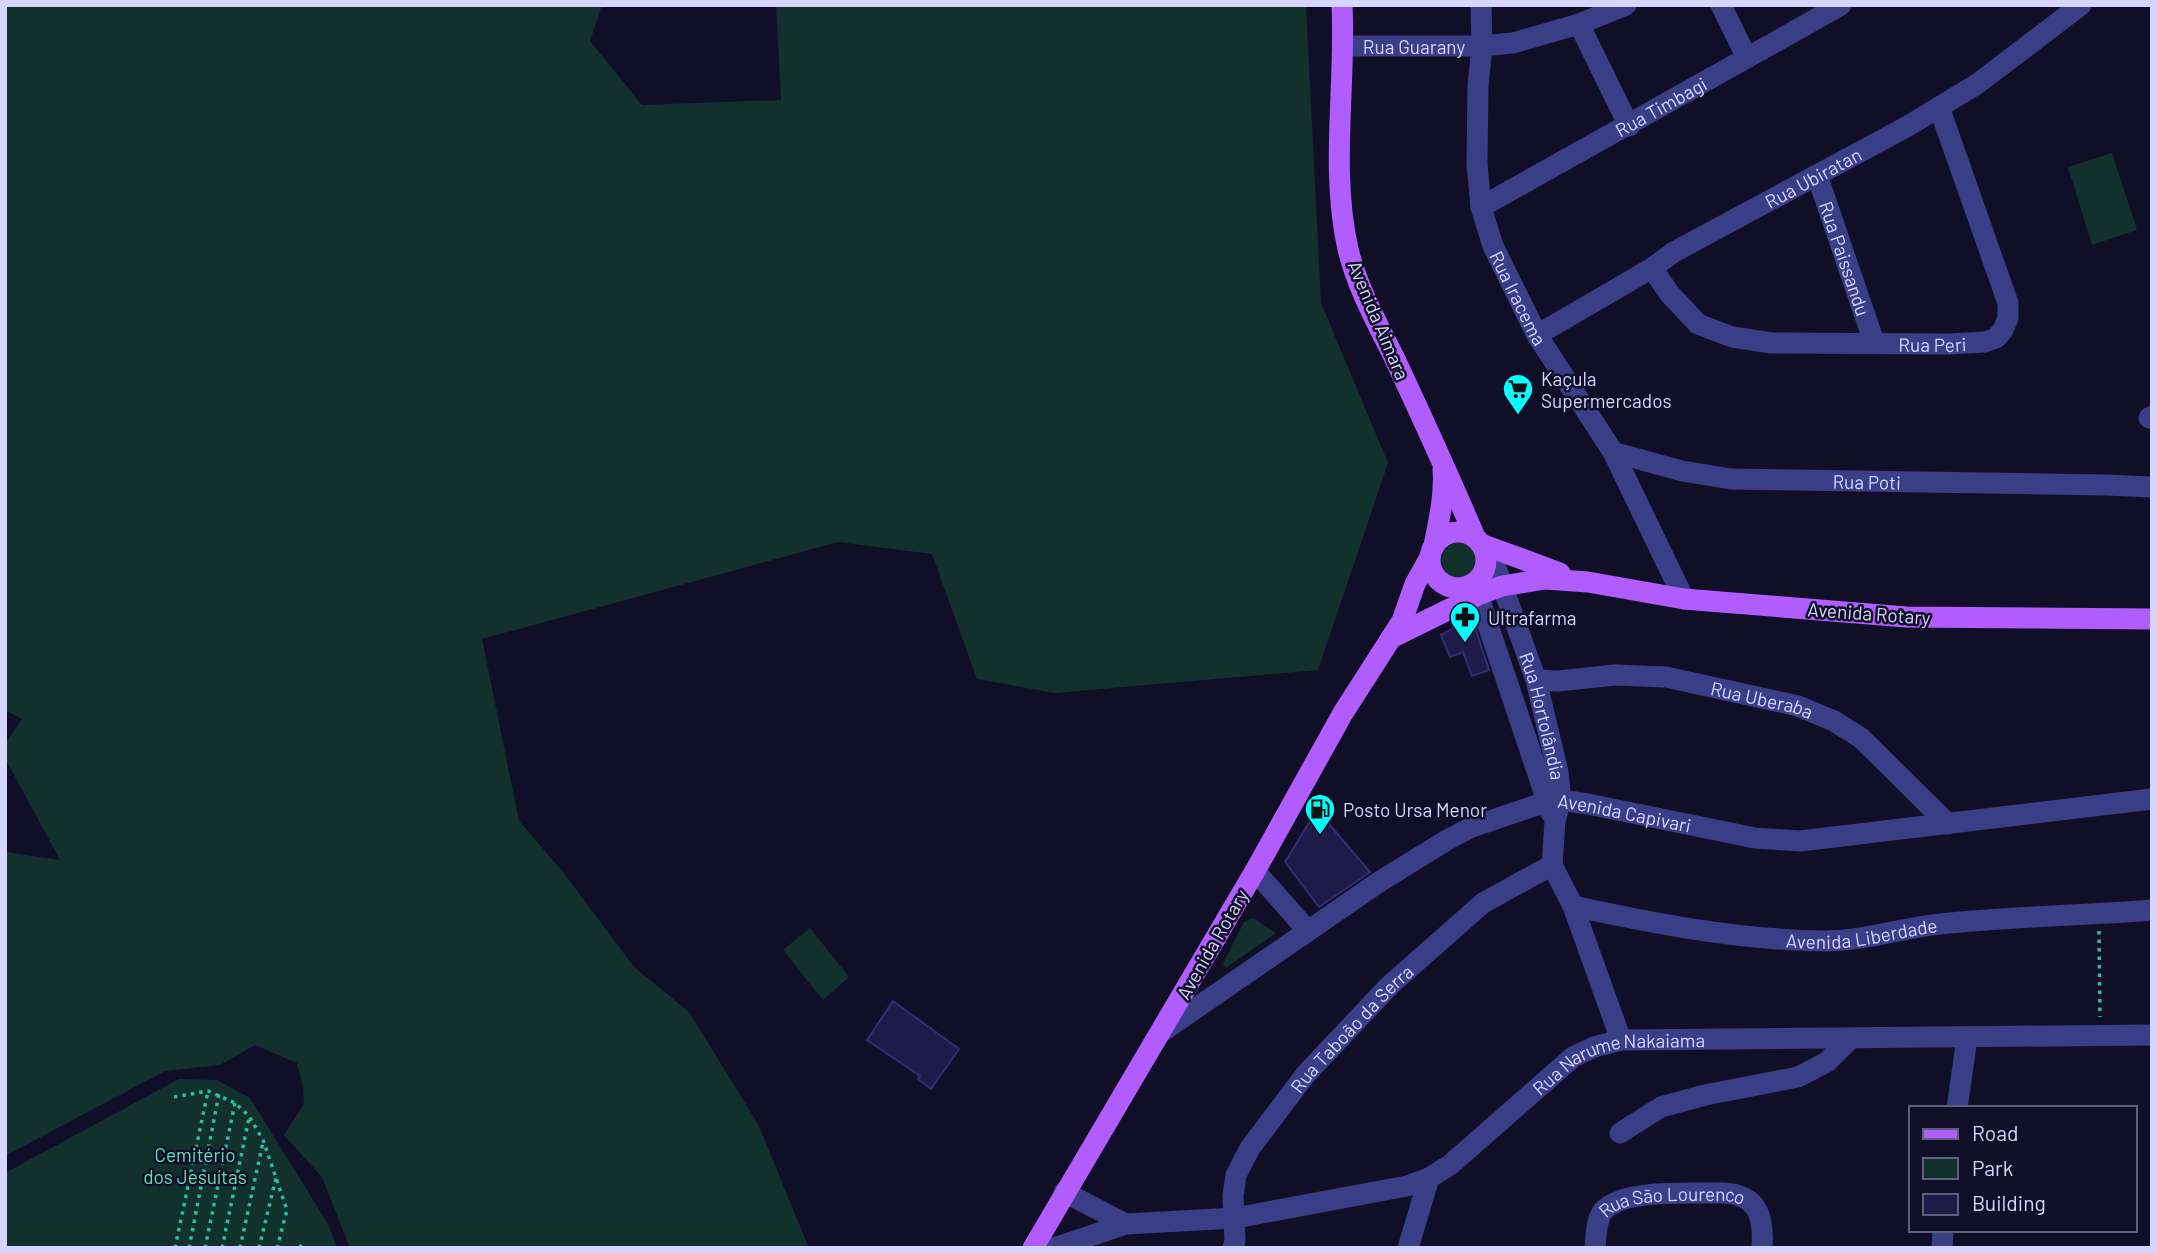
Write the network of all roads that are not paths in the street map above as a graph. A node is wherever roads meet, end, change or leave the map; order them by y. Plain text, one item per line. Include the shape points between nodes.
1 (1342, 5) edge
2 (1481, 5) edge
3 (1626, 5) edge
4 (1721, 5) edge
5 (1841, 5) edge
6 (2081, 5) edge
7 (1579, 24) junction
8 (1344, 46) junction
9 (1482, 46) junction
10 (1747, 58) junction
11 (1939, 107) junction
12 (1629, 126) junction
13 (1817, 175) junction
14 (1481, 208) junction
15 (1652, 268) junction
16 (1537, 335) junction
17 (1874, 342) junction
18 (1613, 452) junction
19 (1442, 460) junction
20 (2152, 470) edge
21 (2123, 485) junction
22 (2152, 487) edge
23 (1481, 545) junction
24 (1432, 551) junction
25 (1588, 582) junction
26 (1502, 586) junction
27 (1478, 595) junction
28 (1684, 599) junction
29 (2152, 620) edge
30 (1390, 639) junction
31 (1536, 680) junction
32 (2152, 799) edge
33 (1554, 808) junction
34 (1948, 824) junction
35 (1552, 865) junction
36 (1255, 871) junction
37 (1573, 906) junction
38 (2152, 911) edge
39 (1308, 931) junction
40 (1160, 1033) junction
41 (2152, 1035) edge
42 (1967, 1038) junction
43 (1850, 1039) junction
44 (1621, 1040) junction
45 (1957, 1106) edge
46 (1620, 1133) dead end
47 (1429, 1178) junction
48 (1065, 1192) junction
49 (1235, 1218) junction
50 (1126, 1224) junction
51 (1763, 1237) edge
52 (1034, 1248) edge
53 (1054, 1248) edge
54 (1233, 1248) edge
55 (1408, 1248) edge
56 (1595, 1248) edge

1 - 8 main road, Avenida Aimara
2 - 9 street, Rua Iracema
3 - 7 street, Rua Guarany
4 - 10 street
5 - 10 street, Rua Timbagi
6 - 11 street, Rua Ubiratan
7 - 9 street, Rua Guarany via 1513,43
7 - 12 street
8 - 9 street, Rua Guarany
8 - 19 main road, Avenida Aimara via 1339,175 1348,250
9 - 14 street, Rua Iracema via 1477,164
10 - 12 street, Rua Timbagi
11 - 13 street, Rua Ubiratan
11 - 17 street, Rua Peri via 2008,303 2008,318 1996,338 1985,342
12 - 14 street, Rua Timbagi
13 - 15 street, Rua Ubiratan
13 - 17 street, Rua Paissandu
14 - 16 street, Rua Iracema via 1506,277
15 - 16 street, Rua Ubiratan
15 - 17 street, Rua Peri via 1682,309 1715,332 1772,343
16 - 18 street, Rua Iracema
18 - 21 street, Rua Poti via 1731,479
18 - 28 street, Rua Iracema
19 - 23 main road, Avenida Aimara
19 - 24 main road, Avenida Rotary via 1444,484
20 - 21 street
21 - 22 street, Rua Poti
23 - 24 main road via 1466,533 1448,533
23 - 24 main road via 1484,570 1464,588 1438,580
23 - 25 main road, Avenida Rotary
23 - 26 street, Rua Hortolândia
24 - 30 main road, Avenida Rotary
25 - 26 main road, Avenida Rotary via 1532,579
25 - 28 main road, Avenida Rotary
26 - 27 main road, Avenida Rotary
26 - 31 street, Rua Hortolândia
27 - 30 main road, Avenida Rotary
27 - 33 street, Rua Hortolândia
28 - 29 main road, Avenida Rotary via 1906,617
30 - 36 main road, Avenida Rotary
31 - 33 street, Rua Hortolândia via 1558,772
31 - 34 street, Rua Uberaba via 1666,677 1798,706 1861,738
32 - 34 street, Avenida Capivari
33 - 34 street, Avenida Capivari via 1800,841
33 - 35 street
33 - 39 street, Avenida Capivari via 1472,827 1390,874
35 - 37 street
35 - 49 street, Rua Taboão da Serra via 1482,903 1389,986 1306,1074 1250,1148 1236,1175
36 - 39 street
36 - 40 main road, Avenida Rotary
37 - 38 street, Avenida Liberdade via 1718,934 1826,941 1937,924
37 - 44 street
39 - 40 street, Avenida Capivari
40 - 48 main road, Avenida Rotary
41 - 42 street, Rua Narume Nakaiama
42 - 43 street, Rua Narume Nakaiama
42 - 45 street
43 - 44 street, Rua Narume Nakaiama
43 - 46 street via 1827,1062 1798,1077 1661,1107
44 - 47 street, Rua Narume Nakaiama via 1573,1057 1450,1165
47 - 49 street, Rua Narume Nakaiama
47 - 55 street
48 - 50 street
48 - 52 main road, Avenida Rotary
49 - 50 street, Rua Narume Nakaiama
49 - 54 street, Rua Taboão da Serra
50 - 53 street, Rua Narume Nakaiama
51 - 56 street, Rua São Lourenco via 1757,1209 1738,1194 1630,1196 1602,1212

